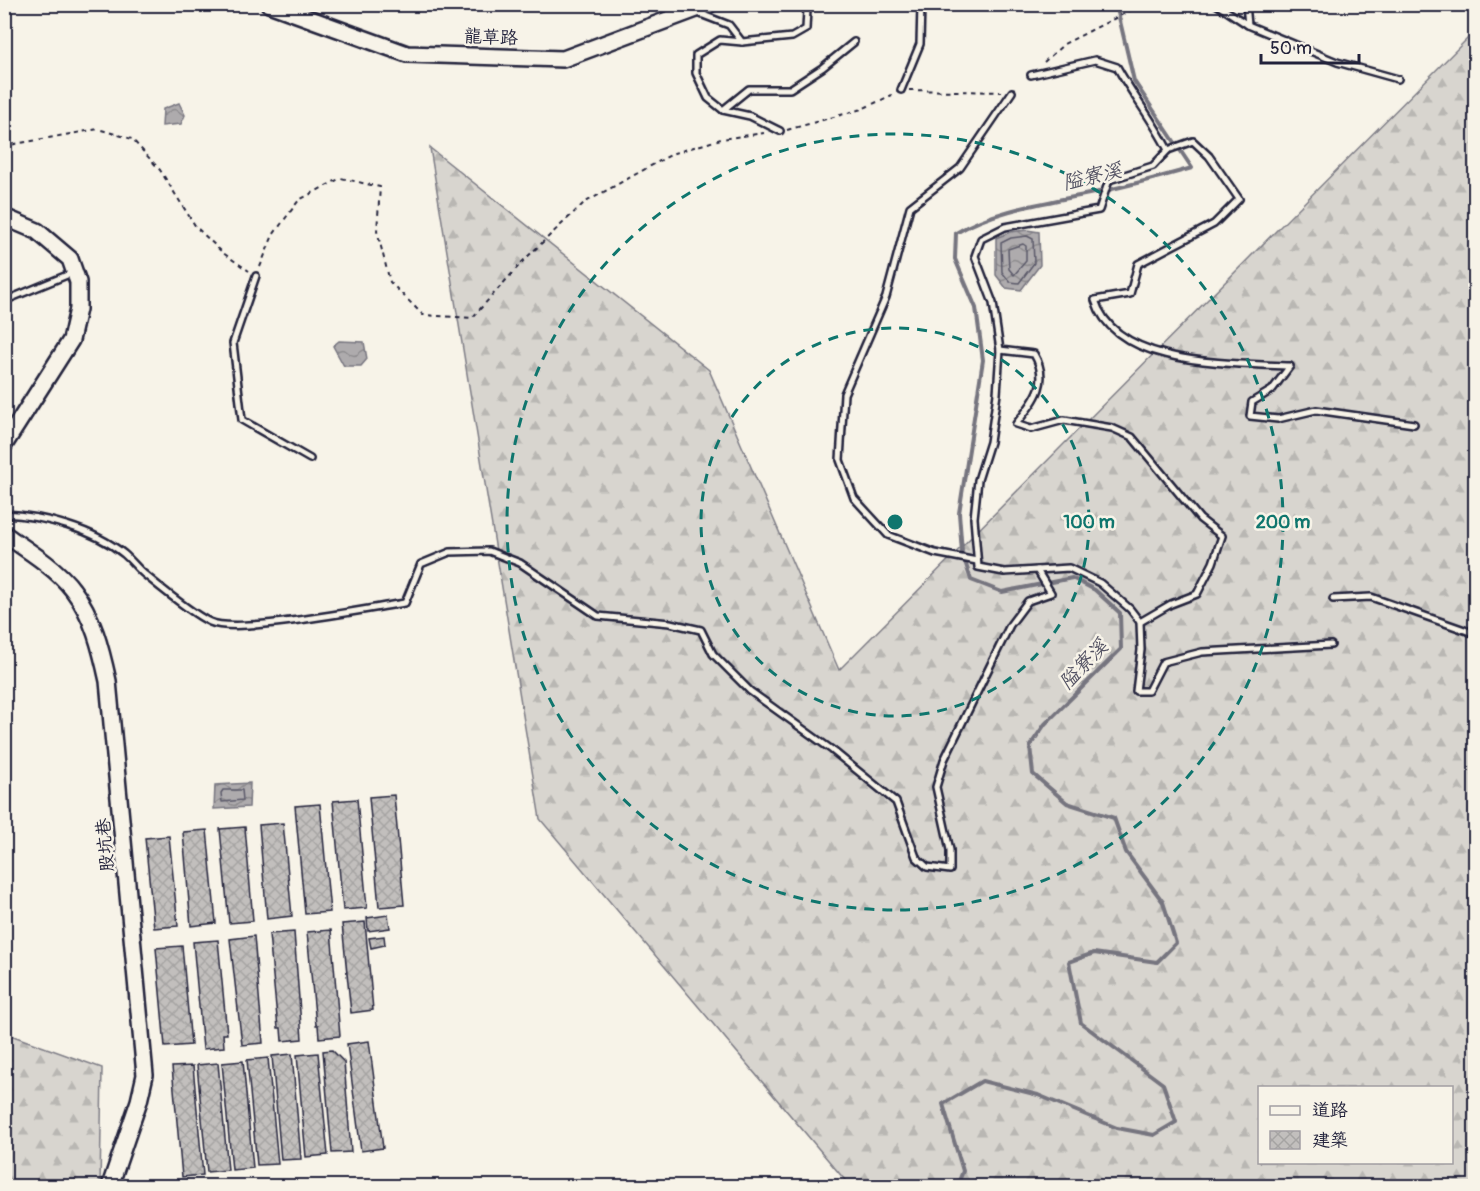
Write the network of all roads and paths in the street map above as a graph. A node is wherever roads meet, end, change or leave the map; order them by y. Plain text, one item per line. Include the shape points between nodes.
1 (269, 4) edge
2 (797, 4) edge
3 (921, 4) edge
4 (1143, 4) edge
5 (1216, 4) edge
6 (1246, 4) edge
7 (710, 5) edge
8 (693, 11) junction
9 (1248, 25) junction
10 (742, 42) junction
11 (854, 42) dead end
12 (1031, 75) joint
13 (1398, 79) dead end
14 (901, 90) junction
15 (1012, 92) joint
16 (723, 110) junction
17 (780, 131) junction
18 (4, 146) edge
19 (1168, 150) junction
20 (4, 217) edge
21 (75, 273) junction
22 (256, 276) junction
23 (4, 301) edge
24 (1000, 350) junction
25 (1414, 424) dead end
26 (4, 445) edge
27 (310, 459) dead end
28 (4, 514) edge
29 (4, 534) edge
30 (977, 561) junction
31 (1037, 570) junction
32 (1333, 599) dead end
33 (1140, 622) junction
34 (1476, 634) edge
35 (1331, 645) dead end
36 (110, 1186) edge

1 - 8 street, 龍草路 via 407,54 563,59
2 - 10 lane via 807,10 806,29 792,37
3 - 14 lane via 920,44
4 - 12 path via 1064,44
5 - 9 lane
6 - 9 lane
7 - 8 street, 龍草路
8 - 10 lane via 729,25
9 - 13 lane via 1336,62
10 - 16 lane via 720,40 696,55 696,73 704,90
11 - 16 lane via 790,89 749,89
12 - 19 lane via 1095,60 1117,67
14 - 15 path
14 - 17 path via 862,108
15 - 30 lane via 960,168 910,207 886,297 844,394 840,460 854,498 888,535 935,553
16 - 17 lane via 750,116
17 - 22 path via 721,139 674,153 584,203 525,259 472,318 423,315 390,282 376,231 380,187 341,178 299,200 273,235
18 - 22 path via 98,129 132,139 160,170 196,227 223,253
19 - 24 lane via 1153,166 1109,180 1099,210 1005,227 981,239 975,256 993,303
19 - 25 lane via 1193,141 1209,156 1239,199 1214,224 1138,264 1130,294 1095,300 1099,312 1137,344 1161,355 1290,366 1272,390 1252,402 1250,416 1278,419 1316,410
20 - 21 street via 37,231 70,259
21 - 23 lane
21 - 26 street via 78,309 71,340
22 - 27 lane via 233,343 242,420
24 - 30 lane via 990,442 978,480 974,518
24 - 33 lane via 1034,354 1042,367 1038,395 1016,424 1031,429 1064,420 1112,428 1132,437 1200,519 1222,536 1197,594
28 - 31 lane via 31,516 98,538 211,622 225,626 405,603 421,564 450,552 489,551 520,563 598,616 701,630 713,654 750,692 832,750 896,802 915,857 927,867 950,870 950,850 936,787 944,760 1010,625 1028,601 1051,593
29 - 36 street, 股坑巷 via 73,589 97,633 108,681 145,1075
30 - 31 lane via 978,567 1004,572
31 - 33 lane via 1069,568 1100,583
32 - 34 lane via 1371,597
33 - 35 lane via 1136,691 1148,691 1163,662 1202,652

